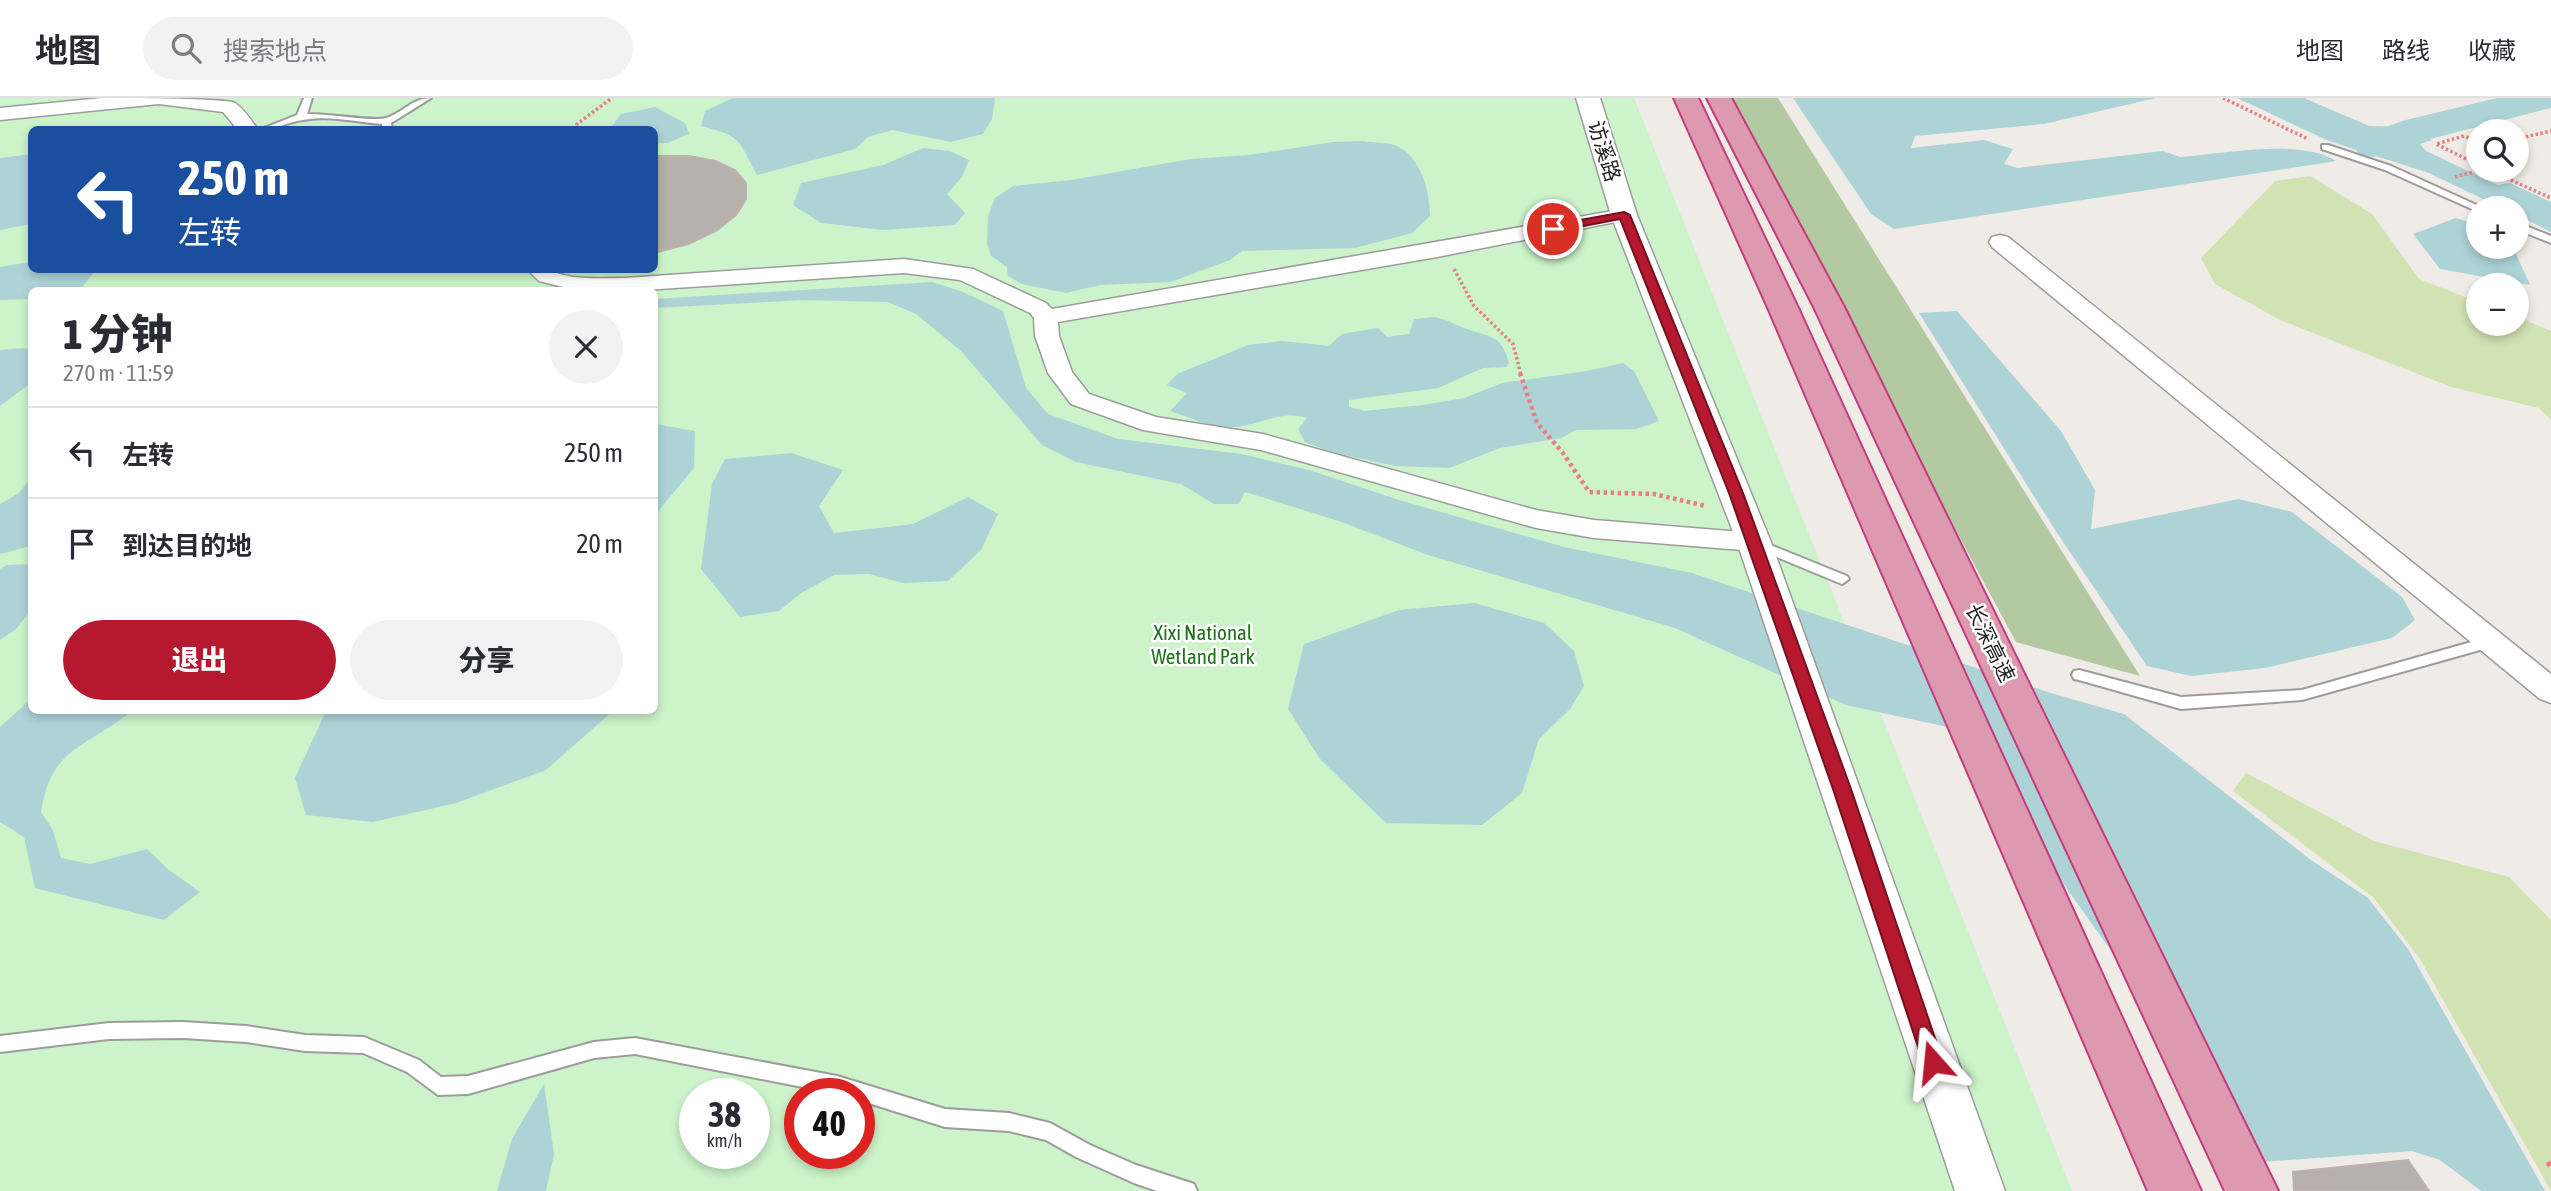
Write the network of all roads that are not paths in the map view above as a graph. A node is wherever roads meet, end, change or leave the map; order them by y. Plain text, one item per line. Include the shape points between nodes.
1 (308, 98) edge
2 (427, 98) edge
3 (1588, 98) edge
4 (1686, 98) edge
5 (1719, 98) edge
6 (170, 99) edge
7 (0, 114) edge
8 (301, 117) junction
9 (246, 126) edge
10 (274, 126) edge
11 (386, 126) edge
12 (2325, 147) road end
13 (2466, 203) edge
14 (1624, 215) junction
15 (2529, 231) edge
16 (2551, 240) edge
17 (2000, 242) dead end
18 (545, 273) edge
19 (1046, 317) junction
20 (1749, 528) junction
21 (1842, 579) dead end
22 (2489, 642) junction
23 (2079, 675) dead end
24 (2551, 691) edge
25 (0, 1044) edge
26 (1187, 1191) edge
27 (1980, 1191) edge
28 (2175, 1191) edge
29 (2252, 1191) edge

1 - 8 lane
2 - 11 lane
3 - 14 street, 访溪路
4 - 28 highway
5 - 29 highway, 长深高速 via 1829,307
6 - 7 street
6 - 9 street via 229,107
8 - 10 lane
8 - 11 lane via 325,116
12 - 13 lane via 2388,168
14 - 19 street
14 - 20 street, 访溪路
15 - 16 lane
17 - 22 street
18 - 19 street via 581,284 625,285 904,266 965,274 1038,307
19 - 20 street via 1047,336 1060,373 1080,399 1152,424 1263,442 1536,519 1594,528
20 - 21 lane
20 - 27 street, 访溪路
22 - 23 lane via 2302,695 2181,703
22 - 24 street
25 - 26 lane via 109,1031 183,1030 364,1045 413,1066 438,1086 468,1084 594,1050 635,1046 837,1085 945,1118 1009,1122 1050,1132 1134,1174

